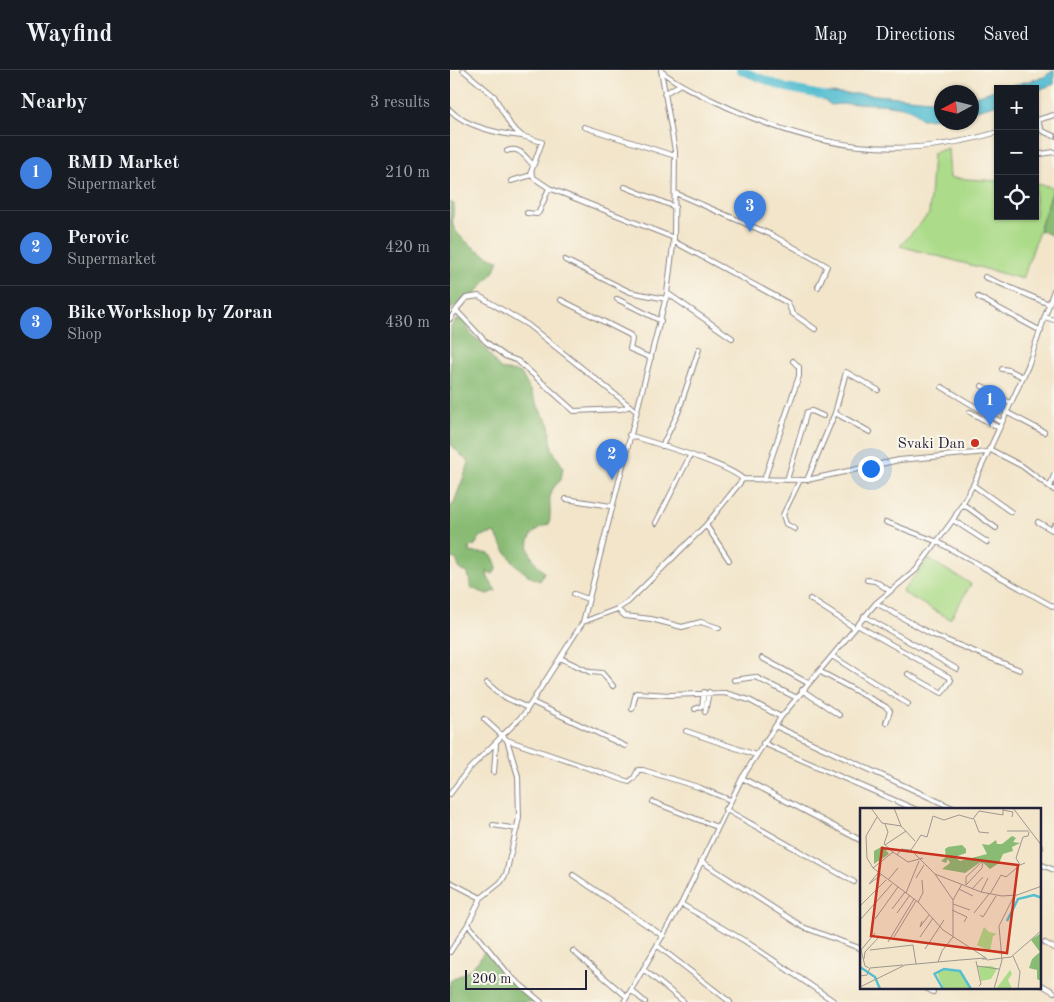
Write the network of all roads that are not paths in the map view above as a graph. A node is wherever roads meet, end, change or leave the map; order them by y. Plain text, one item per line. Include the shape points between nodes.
1 (463, 70) edge
2 (661, 70) edge
3 (679, 85) junction
4 (664, 94) junction
5 (450, 110) edge
6 (1054, 114) edge
7 (1039, 119) edge
8 (1039, 126) edge
9 (584, 127) dead end
10 (994, 133) edge
11 (522, 136) junction
12 (1054, 136) edge
13 (507, 151) dead end
14 (1054, 152) edge
15 (1039, 154) edge
16 (675, 156) junction
17 (534, 165) junction
18 (532, 175) junction
19 (511, 181) dead end
20 (624, 187) dead end
21 (549, 188) junction
22 (675, 193) junction
23 (675, 207) junction
24 (527, 213) dead end
25 (673, 240) junction
26 (565, 260) dead end
27 (985, 277) dead end
28 (818, 287) dead end
29 (1054, 290) edge
30 (667, 293) junction
31 (978, 297) dead end
32 (617, 299) dead end
33 (666, 299) junction
34 (561, 300) dead end
35 (1049, 304) junction
36 (456, 310) junction
37 (1045, 318) junction
38 (450, 319) edge
39 (661, 320) junction
40 (1054, 320) edge
41 (815, 329) dead end
42 (1041, 331) junction
43 (732, 338) dead end
44 (700, 350) dead end
45 (651, 358) junction
46 (793, 360) dead end
47 (1002, 369) dead end
48 (1022, 377) junction
49 (982, 386) dead end
50 (942, 387) dead end
51 (878, 390) dead end
52 (1010, 403) junction
53 (630, 406) junction
54 (636, 411) junction
55 (970, 412) dead end
56 (1006, 412) junction
57 (836, 413) junction
58 (823, 416) dead end
59 (1001, 422) junction
60 (999, 428) junction
61 (870, 432) dead end
62 (1044, 432) dead end
63 (629, 435) junction
64 (662, 446) junction
65 (988, 450) junction
66 (690, 456) junction
67 (1054, 475) edge
68 (743, 479) junction
69 (764, 480) junction
70 (787, 480) junction
71 (800, 480) junction
72 (808, 480) junction
73 (973, 485) junction
74 (1050, 487) junction
75 (1054, 490) edge
76 (566, 499) dead end
77 (963, 504) junction
78 (611, 506) junction
79 (1011, 512) dead end
80 (953, 520) junction
81 (886, 522) dead end
82 (1038, 522) dead end
83 (656, 523) dead end
84 (706, 525) junction
85 (1054, 525) edge
86 (996, 528) dead end
87 (795, 529) dead end
88 (1053, 530) edge
89 (938, 542) junction
90 (987, 542) dead end
91 (729, 560) dead end
92 (867, 580) dead end
93 (890, 590) junction
94 (574, 594) dead end
95 (588, 599) junction
96 (810, 599) dead end
97 (876, 603) junction
98 (1054, 607) edge
99 (617, 609) junction
100 (864, 616) junction
101 (583, 622) junction
102 (856, 627) junction
103 (719, 628) dead end
104 (929, 654) junction
105 (832, 656) junction
106 (560, 658) junction
107 (762, 658) dead end
108 (922, 662) junction
109 (957, 669) dead end
110 (819, 670) junction
111 (1020, 670) dead end
112 (908, 674) dead end
113 (734, 680) dead end
114 (487, 683) dead end
115 (808, 683) junction
116 (613, 686) dead end
117 (802, 690) junction
118 (706, 692) junction
119 (795, 697) junction
120 (532, 702) junction
121 (908, 704) dead end
122 (528, 708) junction
123 (632, 708) dead end
124 (695, 709) dead end
125 (705, 712) dead end
126 (839, 715) dead end
127 (781, 717) junction
128 (484, 719) dead end
129 (886, 723) dead end
130 (775, 726) junction
131 (686, 731) dead end
132 (505, 739) junction
133 (763, 743) junction
134 (496, 744) junction
135 (624, 746) dead end
136 (756, 755) junction
137 (494, 772) dead end
138 (742, 778) junction
139 (450, 794) edge
140 (730, 800) junction
141 (653, 802) dead end
142 (912, 808) edge
143 (953, 808) edge
144 (726, 809) junction
145 (493, 825) dead end
146 (716, 826) junction
147 (517, 829) junction
148 (860, 840) edge
149 (701, 861) junction
150 (1042, 865) edge
151 (1054, 870) edge
152 (573, 875) dead end
153 (450, 882) edge
154 (854, 882) dead end
155 (481, 898) junction
156 (681, 904) junction
157 (468, 924) junction
158 (663, 936) junction
159 (1045, 943) dead end
160 (658, 946) junction
161 (860, 948) edge
162 (1054, 948) edge
163 (573, 951) dead end
164 (450, 952) edge
165 (643, 969) junction
166 (1042, 985) edge
167 (631, 990) junction
168 (930, 990) edge
169 (933, 992) dead end
170 (1054, 992) edge
171 (627, 997) junction
172 (541, 1002) edge
173 (624, 1002) edge
174 (645, 1002) edge
175 (684, 1002) edge
176 (730, 1002) edge
177 (835, 1002) edge

1 - 11 street via 494,96 511,126
2 - 3 street
2 - 4 street
3 - 4 street
3 - 10 street via 742,114 829,142 906,149 948,144
4 - 16 street
5 - 11 street via 460,119 499,134
6 - 7 street
8 - 12 street via 1042,131
9 - 16 street
11 - 17 street via 542,142
13 - 17 street via 522,152
14 - 15 street
16 - 22 street
17 - 18 street
18 - 19 street
18 - 21 street
20 - 23 street
21 - 24 street via 540,212
21 - 25 street
22 - 23 street
22 - 28 street via 772,235 826,264 828,269
23 - 25 street
25 - 30 street
25 - 41 street via 788,303 792,313
26 - 33 street via 630,292
27 - 35 street
29 - 35 street
30 - 33 street
30 - 43 street
31 - 42 street
32 - 39 street
33 - 39 street
34 - 45 street via 630,335 630,349
35 - 37 street
36 - 38 street
36 - 53 street via 486,342 518,361 524,370 574,412
36 - 53 street via 466,298 475,296 503,308 528,324
37 - 40 street
37 - 42 street
39 - 45 street
42 - 48 street
44 - 64 street via 678,413
45 - 54 street
46 - 69 street via 799,367 799,376
47 - 48 street
48 - 52 street
49 - 52 street
50 - 59 street
51 - 57 street via 846,372
52 - 56 street
53 - 54 street
54 - 63 street
55 - 60 street
56 - 59 street
56 - 62 street
57 - 61 street
57 - 72 street
58 - 70 street via 807,412
59 - 60 street
60 - 65 street
63 - 64 street
63 - 78 street
64 - 66 street
65 - 72 street via 899,460
65 - 73 street
65 - 74 street via 1022,466
66 - 68 street via 738,474
66 - 83 street
67 - 74 street
68 - 69 street
68 - 84 street
69 - 70 street
70 - 71 street
71 - 72 street
71 - 87 street via 783,515 785,522
73 - 77 street
73 - 79 street
74 - 75 street
76 - 78 street
77 - 80 street
77 - 86 street
78 - 95 street
80 - 89 street
80 - 90 street
81 - 89 street
82 - 88 street
84 - 91 street
84 - 99 street
85 - 88 street
89 - 93 street via 916,570
89 - 98 street
92 - 93 street
93 - 97 street
94 - 95 street
95 - 101 street
96 - 102 street
97 - 100 street
97 - 111 street via 931,634
99 - 101 street
99 - 103 street via 626,616 682,627 701,622
100 - 102 street
100 - 104 street
101 - 106 street
102 - 105 street
102 - 108 street
104 - 108 street
104 - 109 street
105 - 110 street
105 - 121 street
106 - 116 street via 590,672 602,673
106 - 120 street
107 - 115 street
108 - 112 street via 950,678 943,693
110 - 115 street
110 - 129 street via 886,707 890,711
113 - 119 street via 755,677
114 - 122 street via 502,696
115 - 117 street
117 - 119 street
117 - 126 street
118 - 123 street via 636,693
118 - 124 street via 702,706
118 - 125 street
118 - 127 street via 735,694
119 - 127 street
120 - 122 street
120 - 135 street
122 - 132 street
127 - 130 street
128 - 132 street
130 - 133 street
130 - 143 street
131 - 136 street
132 - 134 street
132 - 140 street via 629,782 638,770 643,770
132 - 147 street via 518,776
133 - 136 street
133 - 142 street
134 - 137 street
134 - 139 street via 467,771
136 - 138 street
138 - 140 street
138 - 148 street
140 - 144 street
141 - 146 street
144 - 146 street
144 - 154 street
145 - 147 street
146 - 149 street
147 - 155 street via 506,874
149 - 156 street
149 - 161 street via 803,927
150 - 151 street
152 - 158 street
153 - 155 street
155 - 157 street
156 - 158 street
156 - 177 street
157 - 164 street
157 - 172 street via 510,976
158 - 160 street
159 - 162 street
160 - 165 street
160 - 176 street
163 - 171 street
165 - 167 street
165 - 175 street
166 - 170 street
167 - 171 street
167 - 174 street
168 - 169 street
171 - 173 street

